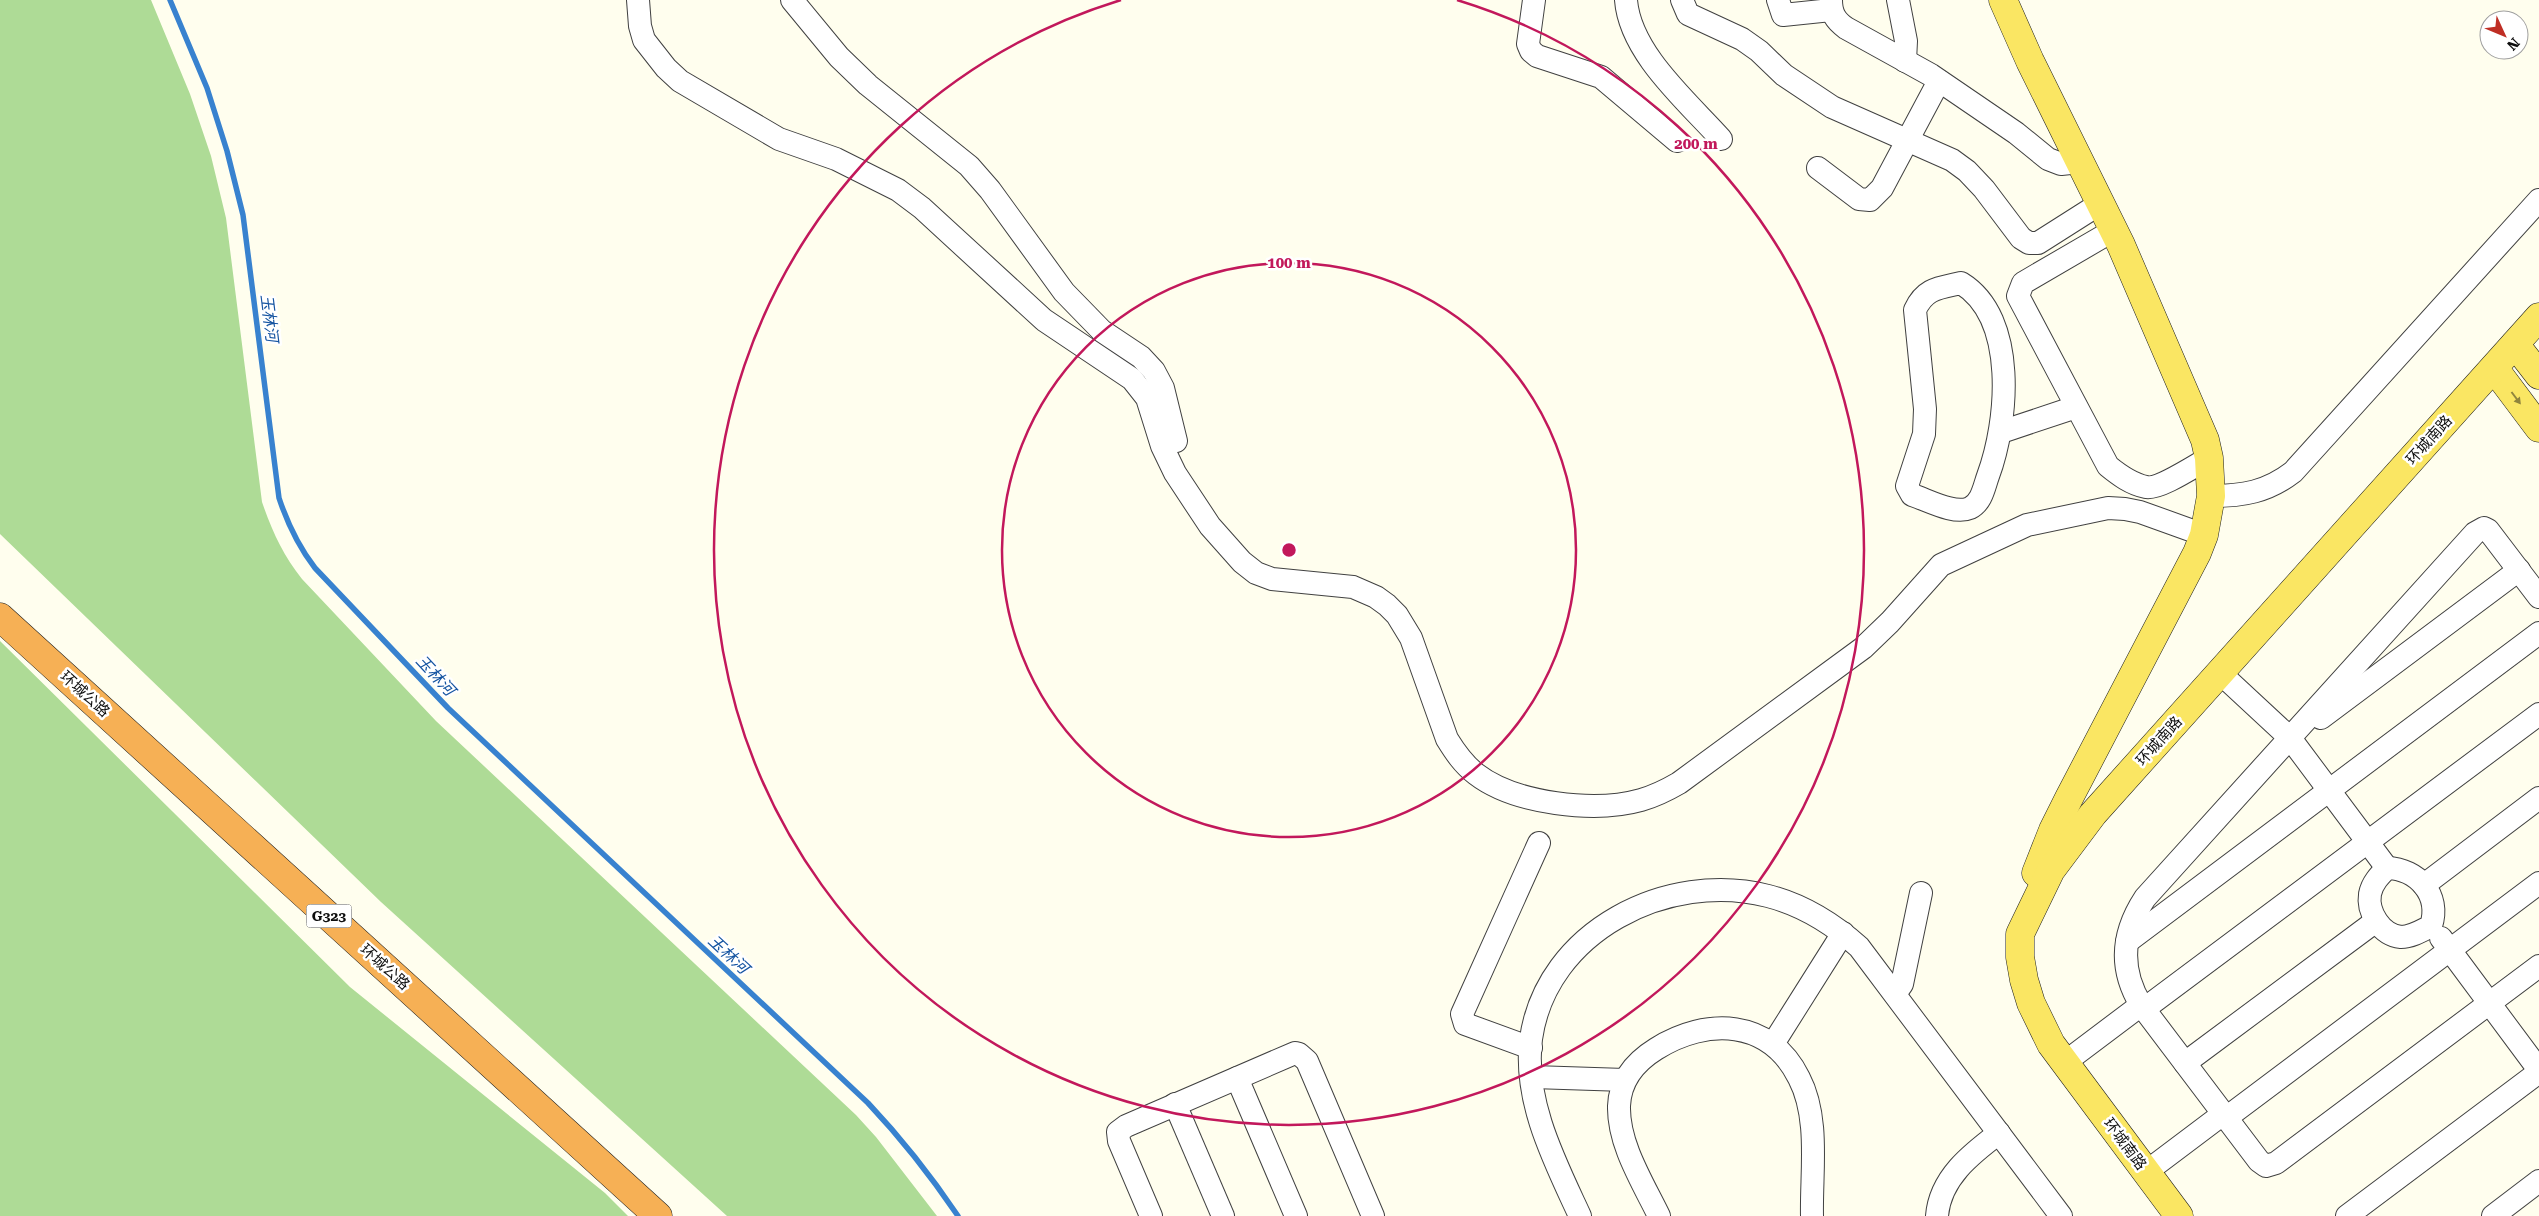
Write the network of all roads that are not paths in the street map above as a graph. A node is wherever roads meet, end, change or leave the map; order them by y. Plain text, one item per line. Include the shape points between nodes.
1 (638, 0) edge
2 (792, 0) edge
3 (1534, 0) edge
4 (1626, 0) edge
5 (1682, 0) edge
6 (1778, 0) edge
7 (1898, 0) edge
8 (2003, 0) edge
9 (1831, 5) edge
10 (1905, 61) junction
11 (1939, 81) junction
12 (1721, 139) dead end
13 (1907, 140) junction
14 (1677, 141) dead end
15 (2080, 162) junction
16 (1818, 168) dead end
17 (2539, 200) edge
18 (2101, 203) junction
19 (2114, 230) junction
20 (2018, 296) junction
21 (1988, 310) junction
22 (2539, 317) edge
23 (2516, 344) junction
24 (2494, 368) junction
25 (2539, 375) edge
26 (2076, 406) junction
27 (2539, 428) edge
28 (2002, 432) junction
29 (2209, 458) junction
30 (1175, 473) junction
31 (2212, 496) junction
32 (2204, 535) junction
33 (2519, 570) junction
34 (2539, 597) edge
35 (0, 617) edge
36 (2539, 633) edge
37 (2220, 673) junction
38 (2539, 714) edge
39 (2291, 739) junction
40 (2330, 790) junction
41 (2070, 798) junction
42 (2539, 798) edge
43 (2093, 814) junction
44 (2368, 842) junction
45 (1539, 843) dead end
46 (2387, 868) junction
47 (2539, 883) edge
48 (2424, 885) junction
49 (1921, 893) dead end
50 (2376, 920) junction
51 (2431, 926) junction
52 (1843, 933) junction
53 (2020, 934) junction
54 (2126, 942) junction
55 (2450, 950) junction
56 (2539, 966) edge
57 (1895, 994) junction
58 (2489, 1003) junction
59 (2143, 1007) junction
60 (1773, 1044) junction
61 (1531, 1048) junction
62 (2064, 1063) junction
63 (2185, 1063) junction
64 (2539, 1071) edge
65 (1533, 1077) junction
66 (1236, 1078) junction
67 (1625, 1080) junction
68 (1176, 1104) junction
69 (2224, 1116) junction
70 (1999, 1132) junction
71 (2146, 1172) junction
72 (2539, 1181) edge
73 (2169, 1212) edge
74 (2051, 1213) edge
75 (658, 1216) edge
76 (1151, 1216) edge
77 (1224, 1216) edge
78 (1296, 1216) edge
79 (1373, 1216) edge
80 (1580, 1216) edge
81 (1659, 1216) edge
82 (1812, 1216) edge
83 (1936, 1216) edge
84 (2347, 1216) edge
85 (2493, 1216) edge

1 - 30 street via 644,40 680,80 779,138 836,159 898,190 922,208 1044,320 1132,379 1147,398 1162,446
2 - 30 street via 863,81 969,166 1068,297 1102,331 1154,371 1163,388 1180,457
3 - 14 street via 1528,44 1531,51 1537,56 1601,77
4 - 12 street via 1630,25 1636,37 1655,64
5 - 13 street via 1688,14 1742,39 1809,93 1859,120
6 - 9 street via 1783,15
7 - 10 street via 1906,41
8 - 15 main road
9 - 10 street via 1837,21 1846,28
10 - 11 street
11 - 13 street
11 - 15 street via 2016,133 2048,159 2060,164
13 - 16 street via 1882,188 1870,200 1859,199
13 - 18 street via 1936,152 1967,171 2029,243 2038,243
15 - 18 main road
17 - 31 street via 2293,472 2258,492
18 - 19 main road
19 - 20 street via 2023,283
19 - 29 main road via 2198,422
20 - 21 street
20 - 26 street
21 - 28 street via 2001,351
21 - 28 street via 1971,289 1961,283 1931,290 1920,299 1915,310 1925,409 1924,434 1907,486 1912,495 1954,509 1970,508 1979,501
22 - 23 main road, 环城南路
23 - 24 main road, 环城南路
23 - 25 main road
24 -> 27 main road
24 - 37 main road, 环城南路
26 - 28 street
26 - 29 street via 2108,466 2124,478 2148,487
29 - 31 main road
30 - 32 street via 1229,550 1256,572 1280,581 1353,587 1376,597 1392,610 1411,638 1447,738 1458,756 1476,774 1514,793 1578,805 1600,806 1641,800 1679,783 1863,648 1941,565 2011,531 2041,520 2108,508 2140,512
31 - 32 main road
32 - 41 main road
33 - 34 street
33 - 39 street
33 - 39 street via 2488,530 2479,530
35 - 75 highway, 环城公路 / G323
36 - 40 street
37 - 39 street
37 - 43 main road, 环城南路
38 - 44 street
39 - 40 street
39 - 54 street via 2145,898 2130,925
40 - 44 street
40 - 54 street
41 - 43 main road via 2069,808 2075,816 2084,818
41 - 53 main road via 2039,864
42 - 48 street
43 - 53 main road, 环城南路 via 2052,870
44 - 46 street
44 - 59 street
45 - 61 street via 1462,1014 1465,1024
46 - 48 street via 2408,872
46 - 50 street via 2370,892 2370,907
47 - 55 street
48 - 51 street via 2434,904
49 - 57 street via 1902,984
50 - 51 street via 2386,931 2402,937
50 - 63 street
51 - 55 street
52 - 57 street via 1859,947
52 - 60 street
52 - 61 street via 1808,910 1744,891 1695,891 1648,902 1591,935 1562,966 1542,1001
53 - 62 main road, 环城南路 via 2020,957 2031,1003
54 - 59 street via 2126,969
55 - 58 street
55 - 69 street
56 - 58 street
57 - 70 street
58 - 64 street
58 - 69 street via 2276,1162 2266,1166 2258,1161
59 - 62 street
59 - 63 street
60 - 67 street via 1744,1031 1723,1028 1700,1030 1676,1038 1652,1052 1636,1064
60 - 82 street via 1794,1068 1806,1097 1811,1128
61 - 65 street
62 - 71 main road, 环城南路
63 - 69 street
64 - 84 street
65 - 67 street
65 - 80 street via 1544,1132
66 - 68 street
66 - 78 street
66 - 79 street via 1290,1054 1304,1057
67 - 81 street via 1619,1106 1622,1131
68 - 76 street via 1118,1132
68 - 77 street
69 - 71 street
70 - 74 street
70 - 83 street via 1977,1149 1953,1176 1941,1195
71 - 73 main road, 环城南路
72 - 85 street

